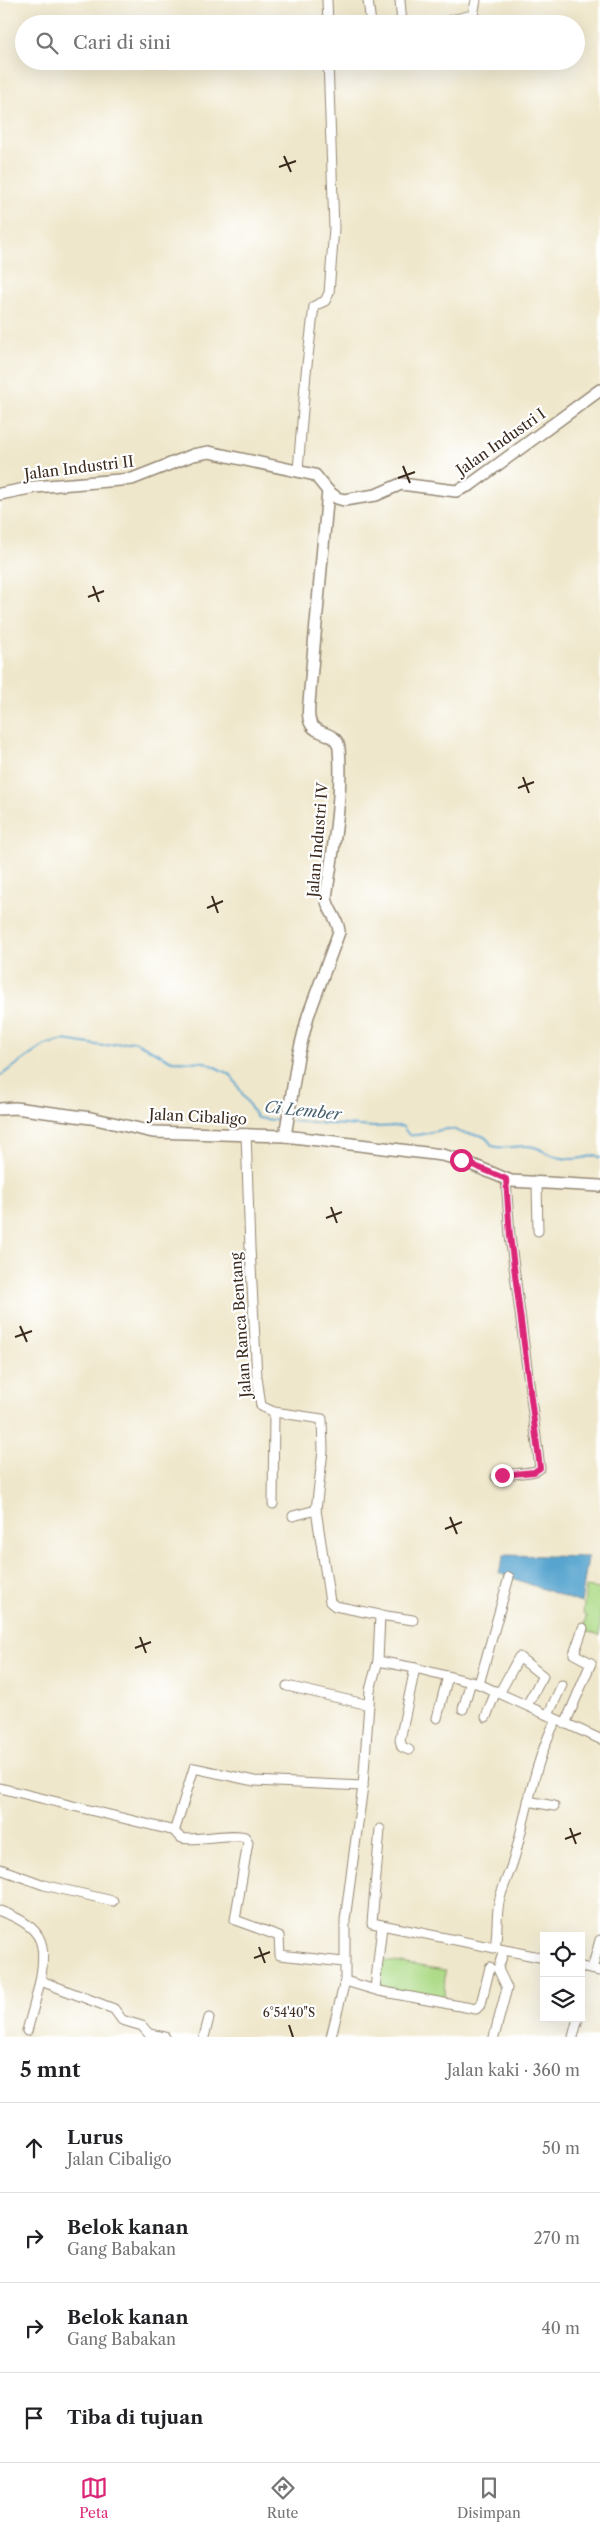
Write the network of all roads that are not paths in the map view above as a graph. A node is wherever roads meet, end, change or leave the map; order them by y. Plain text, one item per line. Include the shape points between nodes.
1 (327, 0) edge
2 (368, 0) edge
3 (400, 0) edge
4 (476, 0) edge
5 (328, 15) edge
6 (370, 15) edge
7 (401, 15) edge
8 (472, 15) edge
9 (328, 70) edge
10 (600, 390) edge
11 (298, 470) junction
12 (328, 491) junction
13 (0, 494) edge
14 (0, 1109) edge
15 (246, 1134) junction
16 (285, 1136) junction
17 (506, 1179) junction
18 (537, 1183) junction
19 (600, 1186) edge
20 (538, 1231) dead end
21 (274, 1412) junction
22 (496, 1477) dead end
23 (273, 1504) dead end
24 (316, 1510) junction
25 (293, 1516) dead end
26 (509, 1577) dead end
27 (380, 1615) junction
28 (413, 1620) dead end
29 (583, 1628) dead end
30 (378, 1661) junction
31 (415, 1668) junction
32 (448, 1676) junction
33 (475, 1682) junction
34 (562, 1685) dead end
35 (287, 1686) dead end
36 (498, 1692) junction
37 (369, 1704) junction
38 (527, 1705) junction
39 (463, 1709) dead end
40 (486, 1717) dead end
41 (437, 1718) dead end
42 (556, 1720) junction
43 (600, 1738) edge
44 (409, 1750) dead end
45 (363, 1786) junction
46 (0, 1788) edge
47 (528, 1800) junction
48 (554, 1806) dead end
49 (380, 1829) dead end
50 (174, 1830) junction
51 (0, 1869) edge
52 (113, 1901) dead end
53 (0, 1911) edge
54 (382, 1926) junction
55 (600, 1940) edge
56 (500, 1949) junction
57 (540, 1957) edge
58 (343, 1962) junction
59 (490, 1967) dead end
60 (596, 1970) edge
61 (41, 1981) junction
62 (344, 1981) junction
63 (375, 1989) junction
64 (209, 2018) dead end
65 (577, 2022) edge
66 (27, 2031) dead end
67 (149, 2036) edge
68 (165, 2037) edge
69 (204, 2037) edge
70 (331, 2037) edge
71 (494, 2037) edge
72 (573, 2037) edge

1 - 5 street
2 - 6 street
3 - 7 street
4 - 8 street
9 - 11 street via 334,228 329,293 325,301 314,306 309,338
10 - 12 main road, Jalan Industri I via 456,491 401,484 376,495 344,500
11 - 12 main road, Jalan Industri II via 315,476
11 - 13 main road, Jalan Industri II via 209,452 132,479 35,487
12 - 16 main road, Jalan Industri IV via 310,721 313,727 334,737 339,747 337,812 326,897 339,932 308,1016
14 - 15 main road, Jalan Cibaligo via 91,1118 153,1132
15 - 16 main road, Jalan Cibaligo
15 - 21 street, Jalan Ranca Bentang via 257,1376 261,1406
16 - 17 main road, Jalan Cibaligo via 442,1155
17 - 18 main road, Jalan Cibaligo
17 - 22 street via 510,1236 540,1468 534,1472
18 - 19 main road, Jalan Cibaligo
18 - 20 street
21 - 23 street
21 - 24 street via 322,1419 323,1451
24 - 25 street
24 - 27 street via 330,1602 334,1606
26 - 33 street
27 - 28 street
27 - 30 street
29 - 42 street via 574,1653 591,1663
30 - 31 street
30 - 37 street
31 - 32 street
31 - 44 street via 400,1740 402,1747
32 - 33 street
32 - 41 street
33 - 36 street
33 - 39 street
34 - 42 street
35 - 37 street
36 - 38 street
36 - 38 street via 519,1657 543,1676
36 - 40 street
37 - 45 street
38 - 42 street
42 - 43 street
42 - 47 street via 546,1740
45 - 50 street via 254,1781 194,1768
45 - 58 street via 344,1920
46 - 50 street
47 - 48 street
47 - 56 street via 516,1854 499,1904
49 - 54 street via 371,1922
50 - 58 street via 179,1837 186,1839 245,1837 248,1842 235,1920 279,1936 280,1955
51 - 52 street via 44,1885
53 - 61 street via 23,1922 40,1940
54 - 56 street
54 - 63 street
55 - 60 street
56 - 57 street
56 - 71 street via 498,1969 507,1988
58 - 62 street
59 - 63 street via 481,2004 476,2009
61 - 66 street
61 - 67 street via 114,2009 122,2020 142,2026
62 - 63 street
62 - 70 street
64 - 69 street
65 - 72 street
67 - 68 street

